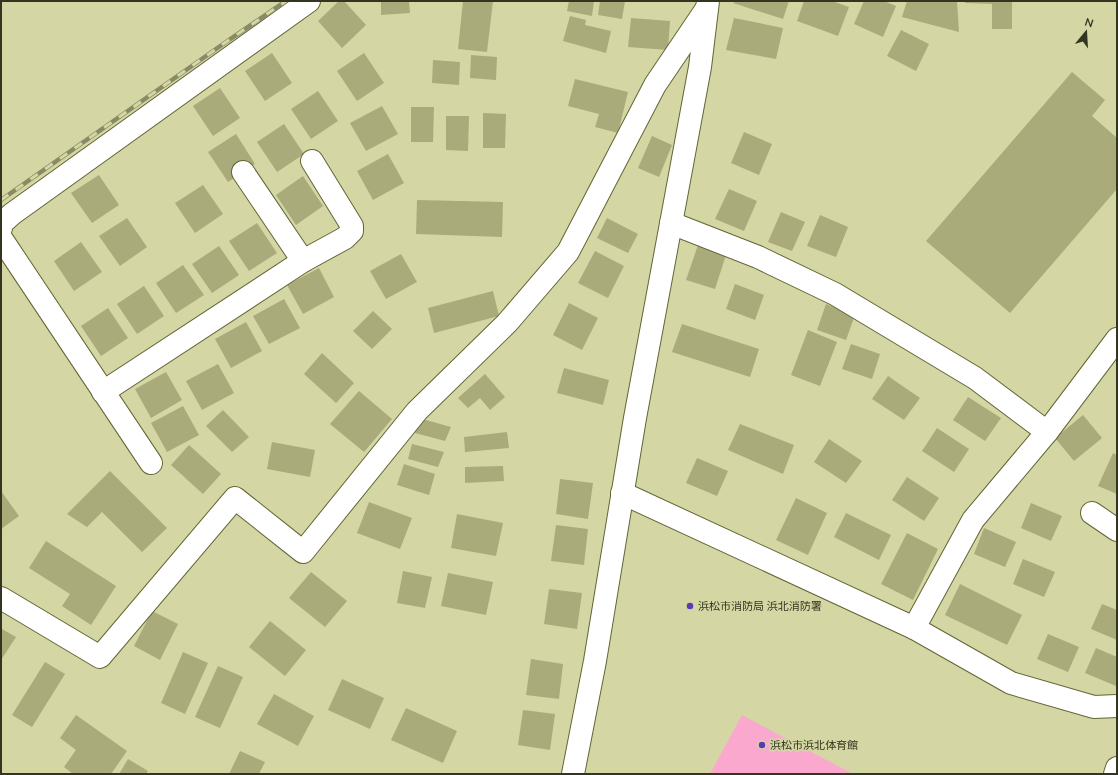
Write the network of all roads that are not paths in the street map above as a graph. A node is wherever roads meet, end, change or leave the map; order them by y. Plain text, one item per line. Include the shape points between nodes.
1 (309, 1) edge
2 (708, 5) edge
3 (312, 161) dead end
4 (243, 172) dead end
5 (671, 223) junction
6 (1, 228) edge
7 (1, 238) edge
8 (303, 262) junction
9 (1117, 339) edge
10 (103, 392) junction
11 (1047, 432) junction
12 (152, 464) dead end
13 (622, 493) junction
14 (1092, 513) dead end
15 (1117, 530) edge
16 (1, 598) edge
17 (914, 628) junction
18 (1117, 706) edge
19 (1117, 768) edge
20 (574, 774) edge
21 (1115, 774) edge

1 - 6 street via 12,214 2,223
2 - 5 street via 700,67
2 - 16 street via 655,85 568,252 507,323 417,411 303,552 235,498 100,657
3 - 8 street via 352,226 352,231
4 - 8 street
5 - 11 street via 758,256 835,294 975,378
5 - 13 street
7 - 10 street
8 - 10 street
9 - 11 street
10 - 12 street
11 - 17 street via 973,520
13 - 17 street
13 - 20 street
14 - 15 street
17 - 18 street via 1011,684 1094,707
19 - 21 street

